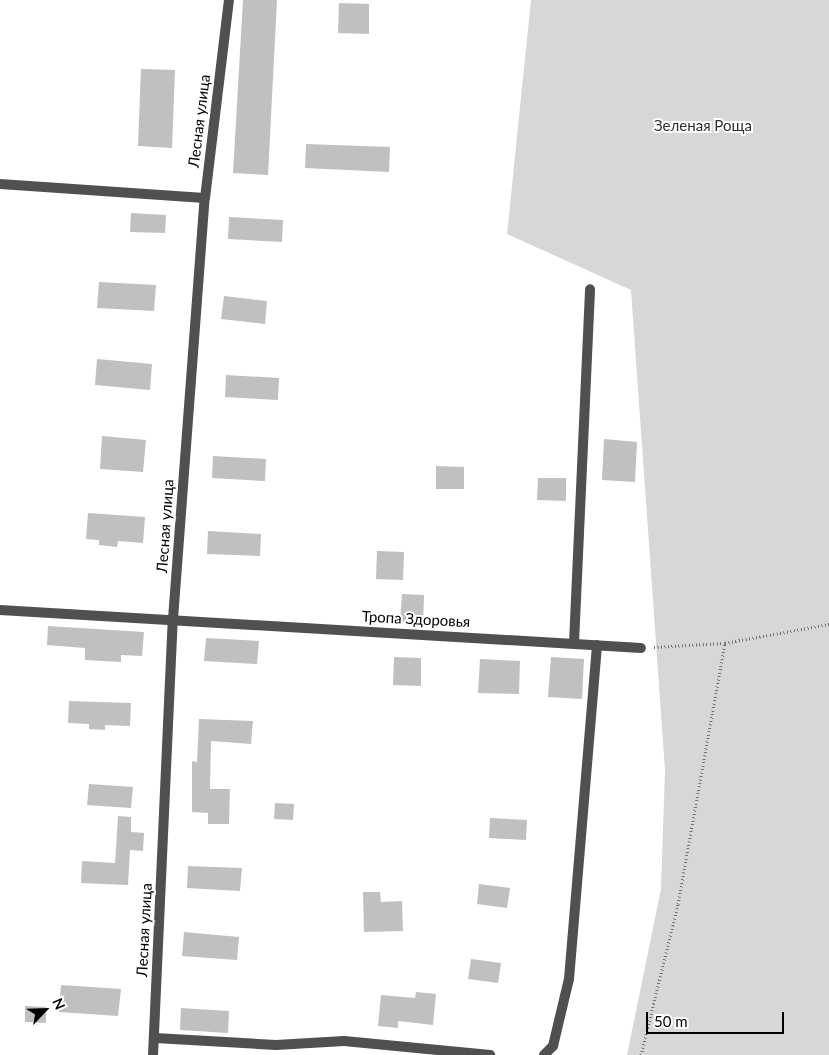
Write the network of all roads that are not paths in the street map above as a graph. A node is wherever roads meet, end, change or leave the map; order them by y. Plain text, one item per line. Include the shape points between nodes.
1 (229, 0) edge
2 (0, 184) edge
3 (205, 198) junction
4 (590, 289) dead end
5 (0, 610) edge
6 (173, 619) junction
7 (574, 643) junction
8 (597, 645) junction
9 (641, 648) road end
10 (155, 1038) junction
11 (153, 1055) edge
12 (490, 1055) edge
13 (544, 1055) edge

1 - 3 street, Лесная улица
2 - 3 street
3 - 6 street, Лесная улица
4 - 7 street
5 - 6 street, Тропа Здоровья
6 - 7 street, Тропа Здоровья
6 - 10 street, Лесная улица
7 - 8 street, Тропа Здоровья
8 - 9 street, Тропа Здоровья
8 - 13 street via 569,979 553,1046
10 - 11 street, Лесная улица
10 - 12 street via 276,1045 344,1041

